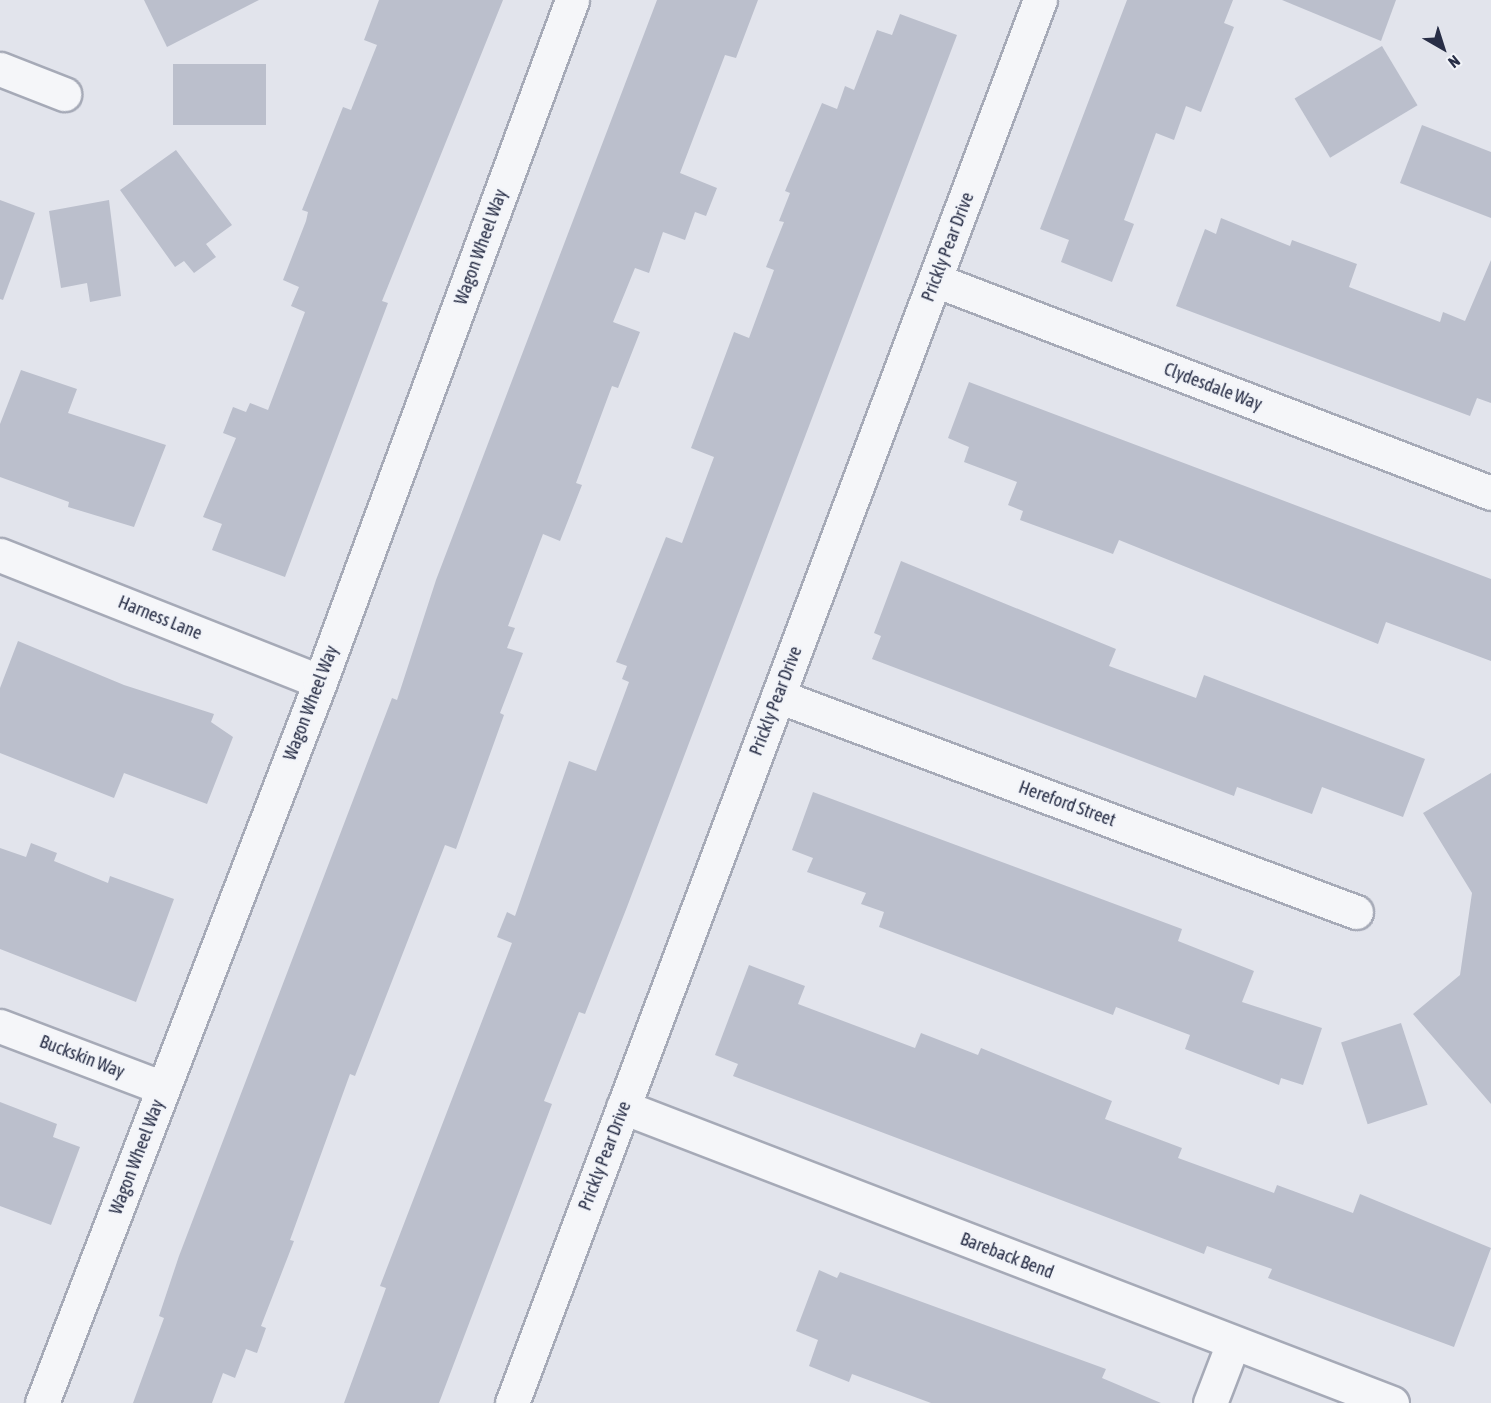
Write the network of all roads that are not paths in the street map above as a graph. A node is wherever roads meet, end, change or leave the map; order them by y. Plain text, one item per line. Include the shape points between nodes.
1 (572, 0) edge
2 (1040, 0) edge
3 (0, 69) edge
4 (64, 94) dead end
5 (935, 280) junction
6 (1491, 493) edge
7 (0, 555) edge
8 (320, 682) junction
9 (778, 696) junction
10 (1356, 912) dead end
11 (0, 1026) edge
12 (163, 1088) junction
13 (623, 1107) junction
14 (1233, 1343) junction
15 (42, 1403) edge
16 (512, 1403) edge
17 (1210, 1403) edge
18 (1392, 1403) edge

1 - 8 street, Wagon Wheel Way
2 - 5 street, Prickly Pear Drive
3 - 4 street
5 - 6 street, Clydesdale Way
5 - 9 street, Prickly Pear Drive
7 - 8 street, Harness Lane
8 - 12 street, Wagon Wheel Way
9 - 10 street, Hereford Street
9 - 13 street, Prickly Pear Drive
11 - 12 street, Buckskin Way
12 - 15 street, Wagon Wheel Way
13 - 14 street, Bareback Bend
13 - 16 street, Prickly Pear Drive
14 - 17 street
14 - 18 street, Bareback Bend

